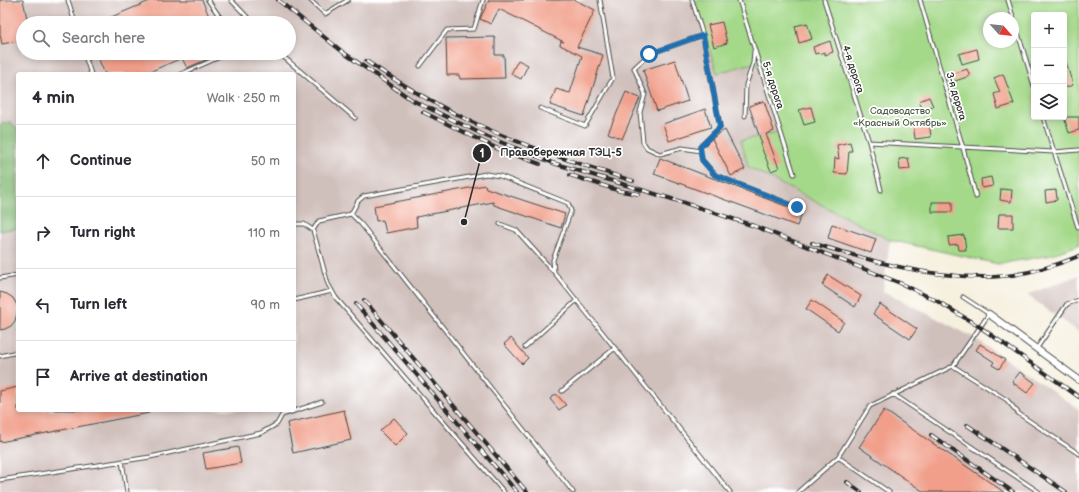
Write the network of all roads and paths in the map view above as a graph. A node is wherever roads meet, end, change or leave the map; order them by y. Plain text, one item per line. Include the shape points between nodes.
1 (68, 0) edge
2 (208, 0) edge
3 (231, 0) edge
4 (310, 0) edge
5 (348, 0) edge
6 (483, 0) edge
7 (600, 0) edge
8 (692, 0) edge
9 (739, 0) edge
10 (824, 0) edge
11 (920, 0) edge
12 (1008, 0) edge
13 (73, 16) edge
14 (219, 16) edge
15 (246, 16) edge
16 (703, 35) junction
17 (754, 49) junction
18 (86, 60) edge
19 (213, 60) edge
20 (287, 60) edge
21 (420, 66) dead end
22 (90, 72) edge
23 (186, 72) edge
24 (1033, 84) edge
25 (540, 108) dead end
26 (745, 116) dead end
27 (355, 118) dead end
28 (1045, 120) edge
29 (869, 142) junction
30 (963, 148) junction
31 (1079, 150) edge
32 (701, 151) junction
33 (1054, 152) junction
34 (794, 174) dead end
35 (881, 190) dead end
36 (976, 198) dead end
37 (797, 207) dead end
38 (352, 214) junction
39 (296, 224) edge
40 (500, 224) dead end
41 (1078, 226) edge
42 (313, 230) junction
43 (554, 272) junction
44 (16, 275) edge
45 (0, 278) edge
46 (332, 291) junction
47 (963, 297) dead end
48 (296, 300) edge
49 (577, 300) junction
50 (1079, 300) edge
51 (989, 314) junction
52 (525, 347) dead end
53 (615, 348) junction
54 (1037, 348) junction
55 (16, 352) edge
56 (0, 356) edge
57 (953, 366) junction
58 (1079, 380) edge
59 (562, 391) dead end
60 (893, 394) junction
61 (322, 402) dead end
62 (296, 410) edge
63 (291, 412) edge
64 (1079, 454) edge
65 (838, 457) junction
66 (122, 461) junction
67 (0, 480) edge
68 (127, 492) edge
69 (504, 492) edge
70 (573, 492) edge
71 (730, 492) edge
72 (798, 492) edge
73 (889, 492) edge
74 (1039, 492) edge

1 - 13 lane
2 - 14 lane
3 - 15 lane
4 - 5 lane via 325,14
6 - 21 lane via 474,29 447,30
7 - 25 lane via 613,78 585,126
8 - 16 lane
9 - 17 lane, 5-я дорога
10 - 29 lane, 4-я дорога
11 - 30 lane, 3-я дорога
12 - 24 lane
16 - 32 lane via 720,127 700,147
16 - 32 lane via 649,54 634,68 645,94 640,112 643,142 647,148 660,154 682,148
17 - 26 lane via 753,63 746,85
17 - 34 lane, 5-я дорога
18 - 22 lane
19 - 23 lane
20 - 27 lane
28 - 33 lane
29 - 30 lane
29 - 35 lane, 4-я дорога
30 - 33 lane
30 - 36 lane, 3-я дорога
31 - 33 lane
32 - 37 lane via 702,160 715,175
33 - 41 lane
38 - 42 lane via 319,221
38 - 43 lane via 358,201 364,196 486,174 500,176 568,203 571,211 553,260
38 - 70 lane
39 - 42 lane via 304,224
40 - 43 lane via 516,230
42 - 46 lane
43 - 49 lane
44 - 45 lane
46 - 48 lane
46 - 69 lane
47 - 51 lane
49 - 52 lane
49 - 53 lane
50 - 54 lane via 1067,304
51 - 54 street
51 - 57 lane
53 - 59 lane
53 - 71 lane
54 - 58 street
55 - 56 lane
57 - 60 lane
57 - 64 lane via 1007,400 1019,414
60 - 65 lane via 870,406
60 - 74 lane
61 - 62 lane
63 - 66 lane via 282,415 277,424 261,433
65 - 72 lane
65 - 73 lane
66 - 67 lane
66 - 68 lane

